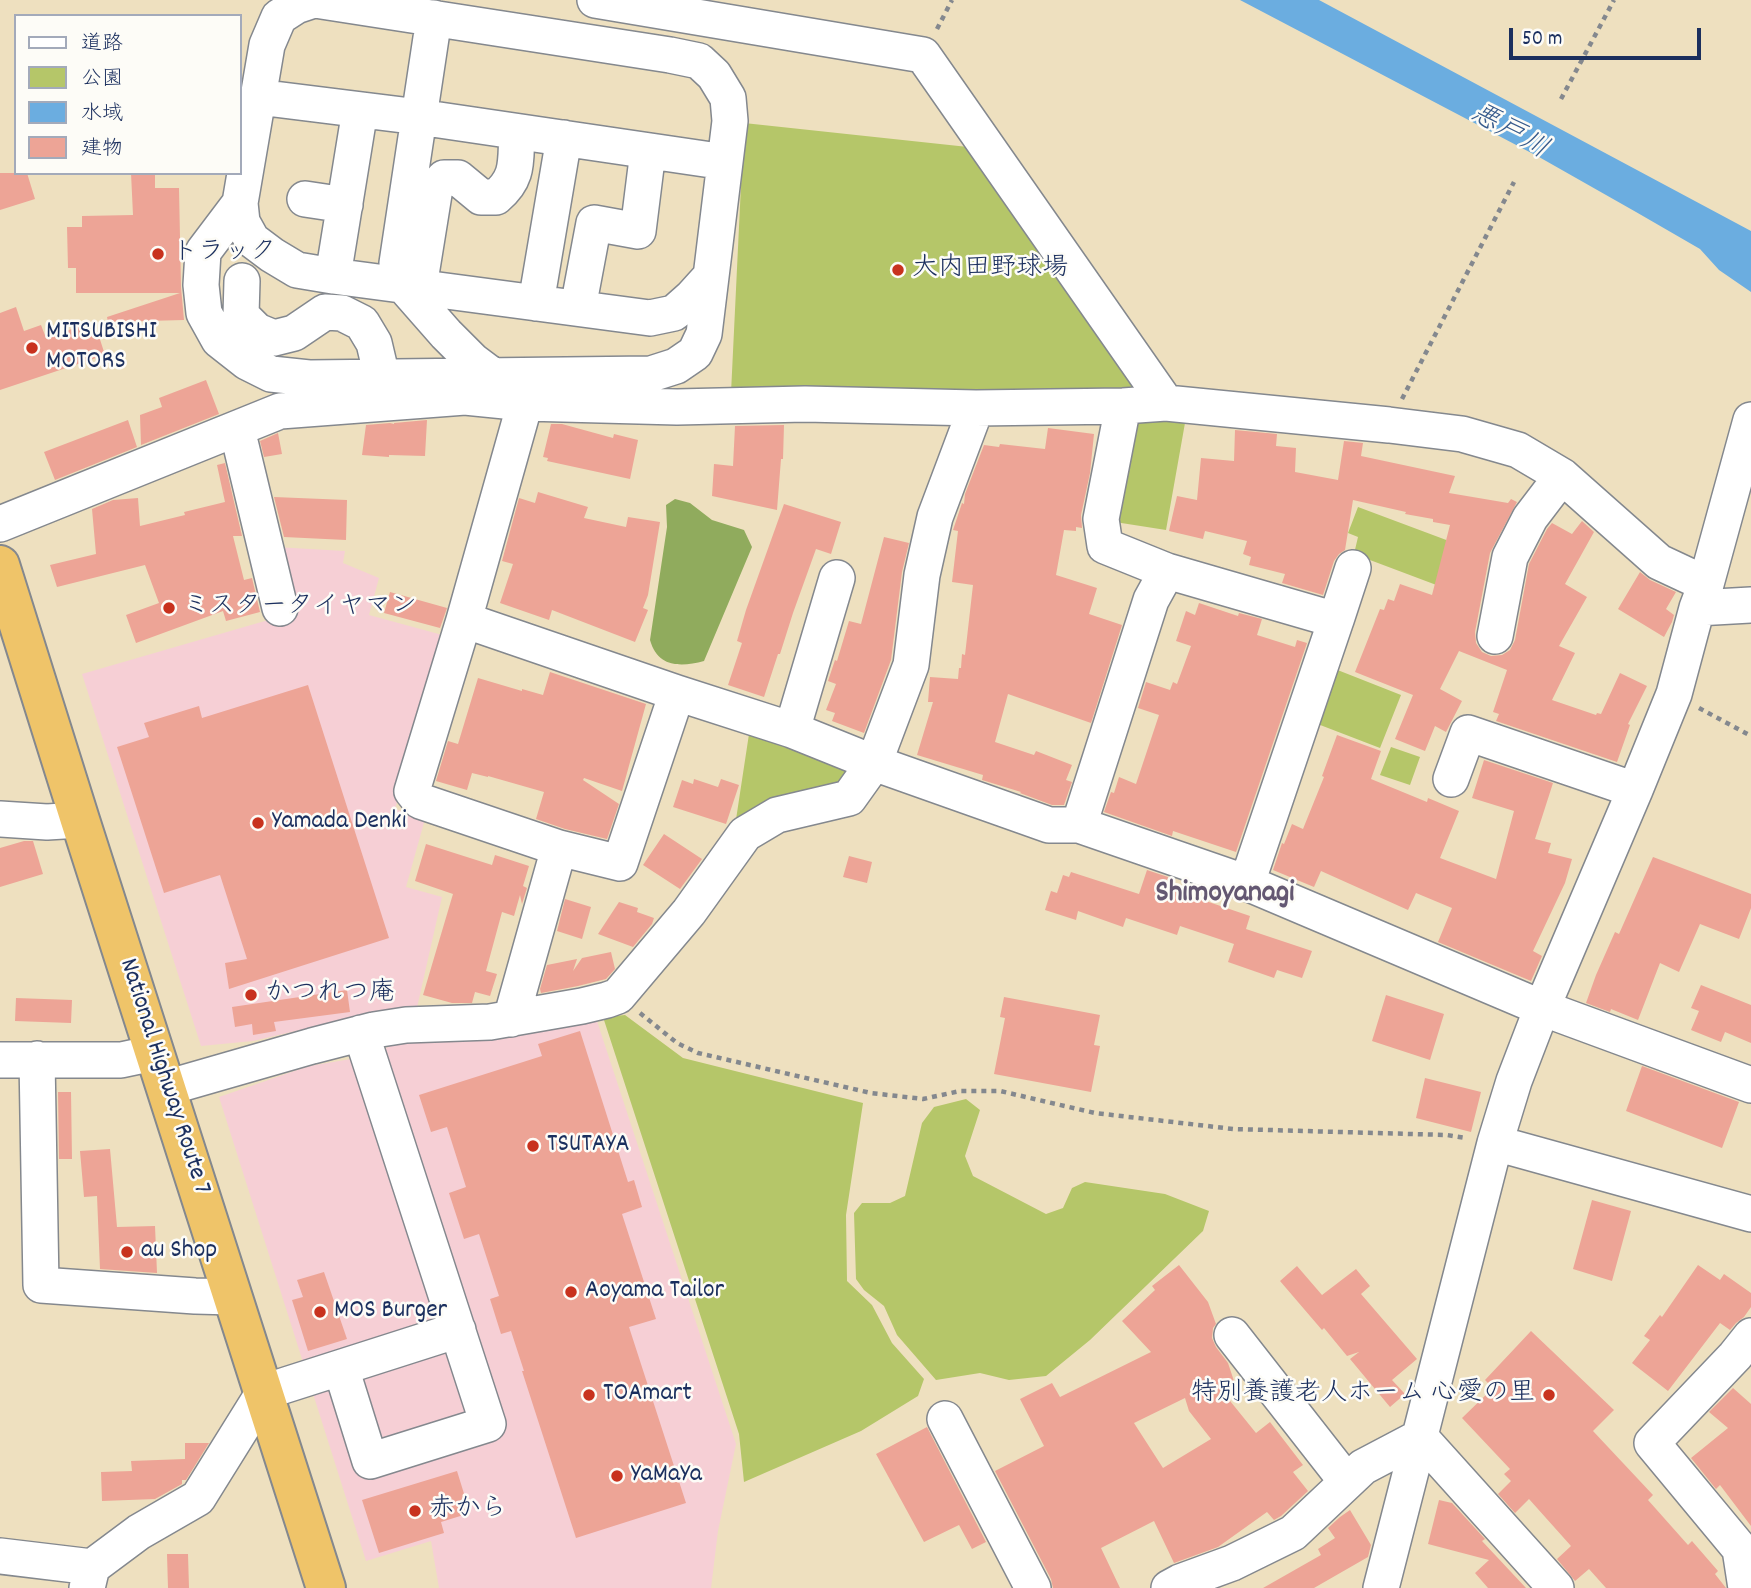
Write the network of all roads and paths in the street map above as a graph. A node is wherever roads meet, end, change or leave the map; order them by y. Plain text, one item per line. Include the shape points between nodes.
1 (595, 0) edge
2 (1614, 0) edge
3 (296, 3) edge
4 (434, 18) junction
5 (258, 97) junction
6 (1561, 99) dead end
7 (360, 110) junction
8 (419, 117) junction
9 (517, 132) junction
10 (564, 138) junction
11 (648, 151) junction
12 (725, 162) junction
13 (1514, 182) dead end
14 (305, 199) dead end
15 (240, 203) junction
16 (345, 205) junction
17 (298, 270) junction
18 (711, 275) junction
19 (333, 276) junction
20 (242, 282) junction
21 (201, 285) junction
22 (411, 286) junction
23 (536, 303) junction
24 (578, 309) junction
25 (493, 376) junction
26 (382, 377) junction
27 (526, 403) junction
28 (1166, 403) junction
29 (1123, 406) junction
30 (976, 408) junction
31 (1751, 420) edge
32 (1389, 425) junction
33 (237, 429) junction
34 (1562, 476) junction
35 (0, 523) edge
36 (0, 565) edge
37 (1353, 568) dead end
38 (1167, 571) junction
39 (838, 578) dead end
40 (1702, 596) junction
41 (1751, 605) edge
42 (280, 608) dead end
43 (464, 620) junction
44 (1336, 620) junction
45 (1495, 636) dead end
46 (677, 692) junction
47 (1674, 694) junction
48 (792, 730) junction
49 (1751, 736) edge
50 (874, 763) junction
51 (1451, 779) dead end
52 (1635, 790) junction
53 (0, 820) edge
54 (80, 820) junction
55 (1079, 825) junction
56 (559, 848) junction
57 (1247, 883) junction
58 (618, 996) junction
59 (1542, 1008) junction
60 (511, 1019) junction
61 (368, 1032) junction
62 (37, 1059) junction
63 (0, 1060) edge
64 (160, 1071) junction
65 (1751, 1085) edge
66 (1495, 1143) junction
67 (1751, 1214) edge
68 (233, 1297) junction
69 (458, 1330) junction
70 (1232, 1335) dead end
71 (1746, 1354) edge
72 (341, 1368) junction
73 (264, 1392) junction
74 (945, 1419) dead end
75 (1420, 1437) junction
76 (1347, 1482) junction
77 (0, 1556) edge
78 (89, 1577) edge
79 (326, 1588) edge
80 (1033, 1588) edge
81 (1169, 1588) edge
82 (1381, 1588) edge
83 (1556, 1588) edge
84 (1746, 1588) edge

1 - 28 street via 923,55
2 - 6 path
3 - 4 street
3 - 5 street via 279,17 267,45
4 - 8 street
4 - 12 street via 699,61 714,75 727,98 730,121
5 - 7 street
5 - 15 street
7 - 8 street
7 - 16 street
8 - 9 street
8 - 22 street via 397,263
9 - 10 street
9 - 22 street via 513,177 496,197 481,197 457,178 444,178 435,188
10 - 11 street
10 - 23 street
11 - 12 street
11 - 24 street via 638,231 594,223
12 - 18 street
13 - 32 path
14 - 16 street
15 - 17 street via 242,222 252,240
15 - 21 street via 203,252
16 - 19 street
17 - 19 street
17 - 20 street
18 - 24 street via 674,313 650,318
18 - 25 street via 704,334 695,353 676,366 651,374
19 - 22 street
20 - 21 street
20 - 26 street via 241,315 257,331 274,338 294,333 325,312 342,313 362,323 374,342
21 - 26 street via 204,313 219,340 247,362 271,374 309,379
22 - 23 street
22 - 25 street via 446,334
23 - 24 street
25 - 26 street
27 - 30 street
27 - 33 street via 465,397 280,411
27 - 43 street
28 - 29 street
28 - 32 street
29 - 30 street
29 - 38 street via 1101,519 1105,546
30 - 50 street via 935,517 922,575 911,665
31 - 40 street
32 - 34 street via 1462,434 1518,450
33 - 35 street
33 - 42 street
34 - 40 street
34 - 45 street via 1530,518 1510,557
36 - 54 highway, National Highway Route 7
37 - 44 street
38 - 44 street
38 - 55 street via 1152,600
39 - 48 street
40 - 41 street
40 - 47 street
43 - 46 street
43 - 56 street via 412,791 419,801
44 - 57 street
46 - 48 street
46 - 56 street via 620,863
47 - 49 path
47 - 52 street
48 - 50 street
50 - 55 street via 1049,825
50 - 58 street via 849,798 777,815 745,834 689,912
51 - 52 street via 1468,733
52 - 59 street
53 - 54 street
54 - 64 highway, National Highway Route 7
55 - 57 street
56 - 60 street
57 - 59 street
58 - 60 street
58 - 66 path via 677,1043 698,1053 871,1093 923,1099 960,1091 1000,1091 1095,1113 1233,1129 1447,1135
59 - 65 street
59 - 66 street
60 - 61 street via 406,1025
61 - 64 street
61 - 69 street
62 - 63 street
62 - 64 street via 121,1060
62 - 68 street via 41,1285
64 - 68 highway, National Highway Route 7
66 - 67 street
66 - 75 street
68 - 73 highway, National Highway Route 7
69 - 72 street
69 - 72 street via 488,1424 477,1428 370,1461
70 - 76 street
71 - 84 street via 1652,1444 1740,1549
72 - 73 street
73 - 78 street via 198,1498 139,1532
73 - 79 highway, National Highway Route 7
74 - 80 street
75 - 76 street via 1363,1466
75 - 82 street
75 - 83 street
76 - 81 street via 1293,1533
77 - 78 street

